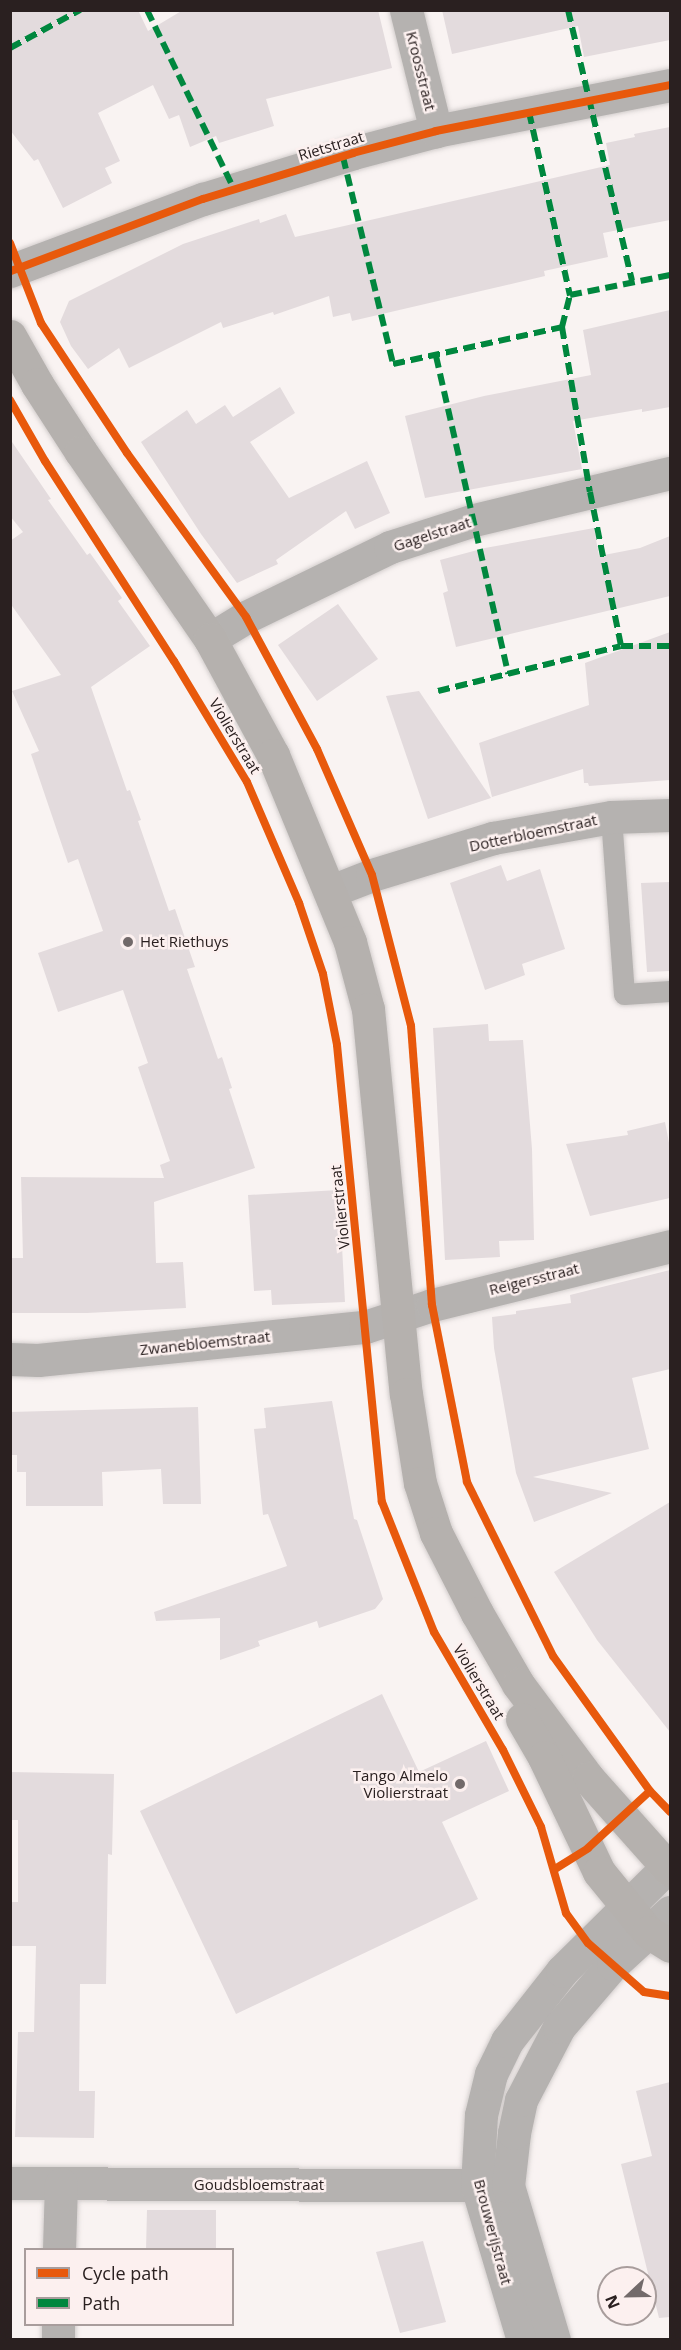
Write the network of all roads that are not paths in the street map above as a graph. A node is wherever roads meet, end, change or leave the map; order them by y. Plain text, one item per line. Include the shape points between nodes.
1 (406, 10) edge
2 (670, 85) edge
3 (435, 130) junction
4 (10, 272) edge
5 (10, 336) edge
6 (670, 473) edge
7 (210, 639) junction
8 (670, 815) edge
9 (611, 817) junction
10 (331, 891) junction
11 (670, 991) edge
12 (670, 1246) edge
13 (398, 1316) junction
14 (10, 1359) edge
15 (477, 1612) junction
16 (669, 1869) edge
17 (625, 1906) junction
18 (663, 1930) edge
19 (10, 2183) edge
20 (61, 2184) junction
21 (493, 2186) junction
22 (59, 2248) edge
23 (523, 2340) edge
24 (554, 2340) edge

1 - 3 street, Kroosstraat
2 - 3 street, Rietstraat
3 - 4 street, Rietstraat via 214,196
5 - 7 main road, Violierstraat via 81,452
6 - 7 street, Gagelstraat via 474,520 390,547 246,617
7 - 10 main road, Violierstraat via 273,755
8 - 9 street, Dotterbloemstraat
9 - 10 street, Dotterbloemstraat via 493,838
9 - 11 lane via 624,994
10 - 13 main road, Violierstraat via 368,1009
12 - 13 street, Reigersstraat
13 - 14 street, Zwanebloemstraat via 365,1328
13 - 15 main road, Violierstraat via 420,1483 436,1533
15 - 16 main road, Violierstraat via 518,1684 550,1728 615,1810
15 - 17 main road, Violierstraat via 517,1711 544,1757 599,1872
16 - 17 street, Brouwerijstraat
17 - 18 main road, Violierstraat
17 - 21 street, Brouwerijstraat via 562,1971 507,2041 491,2074 481,2115
18 - 21 street, Brouwerijstraat via 613,1964 559,2027 521,2100 514,2133
19 - 20 street, Goudsbloemstraat
20 - 21 street, Goudsbloemstraat
20 - 22 street
21 - 23 street, Brouwerijstraat
21 - 24 street, Brouwerijstraat

